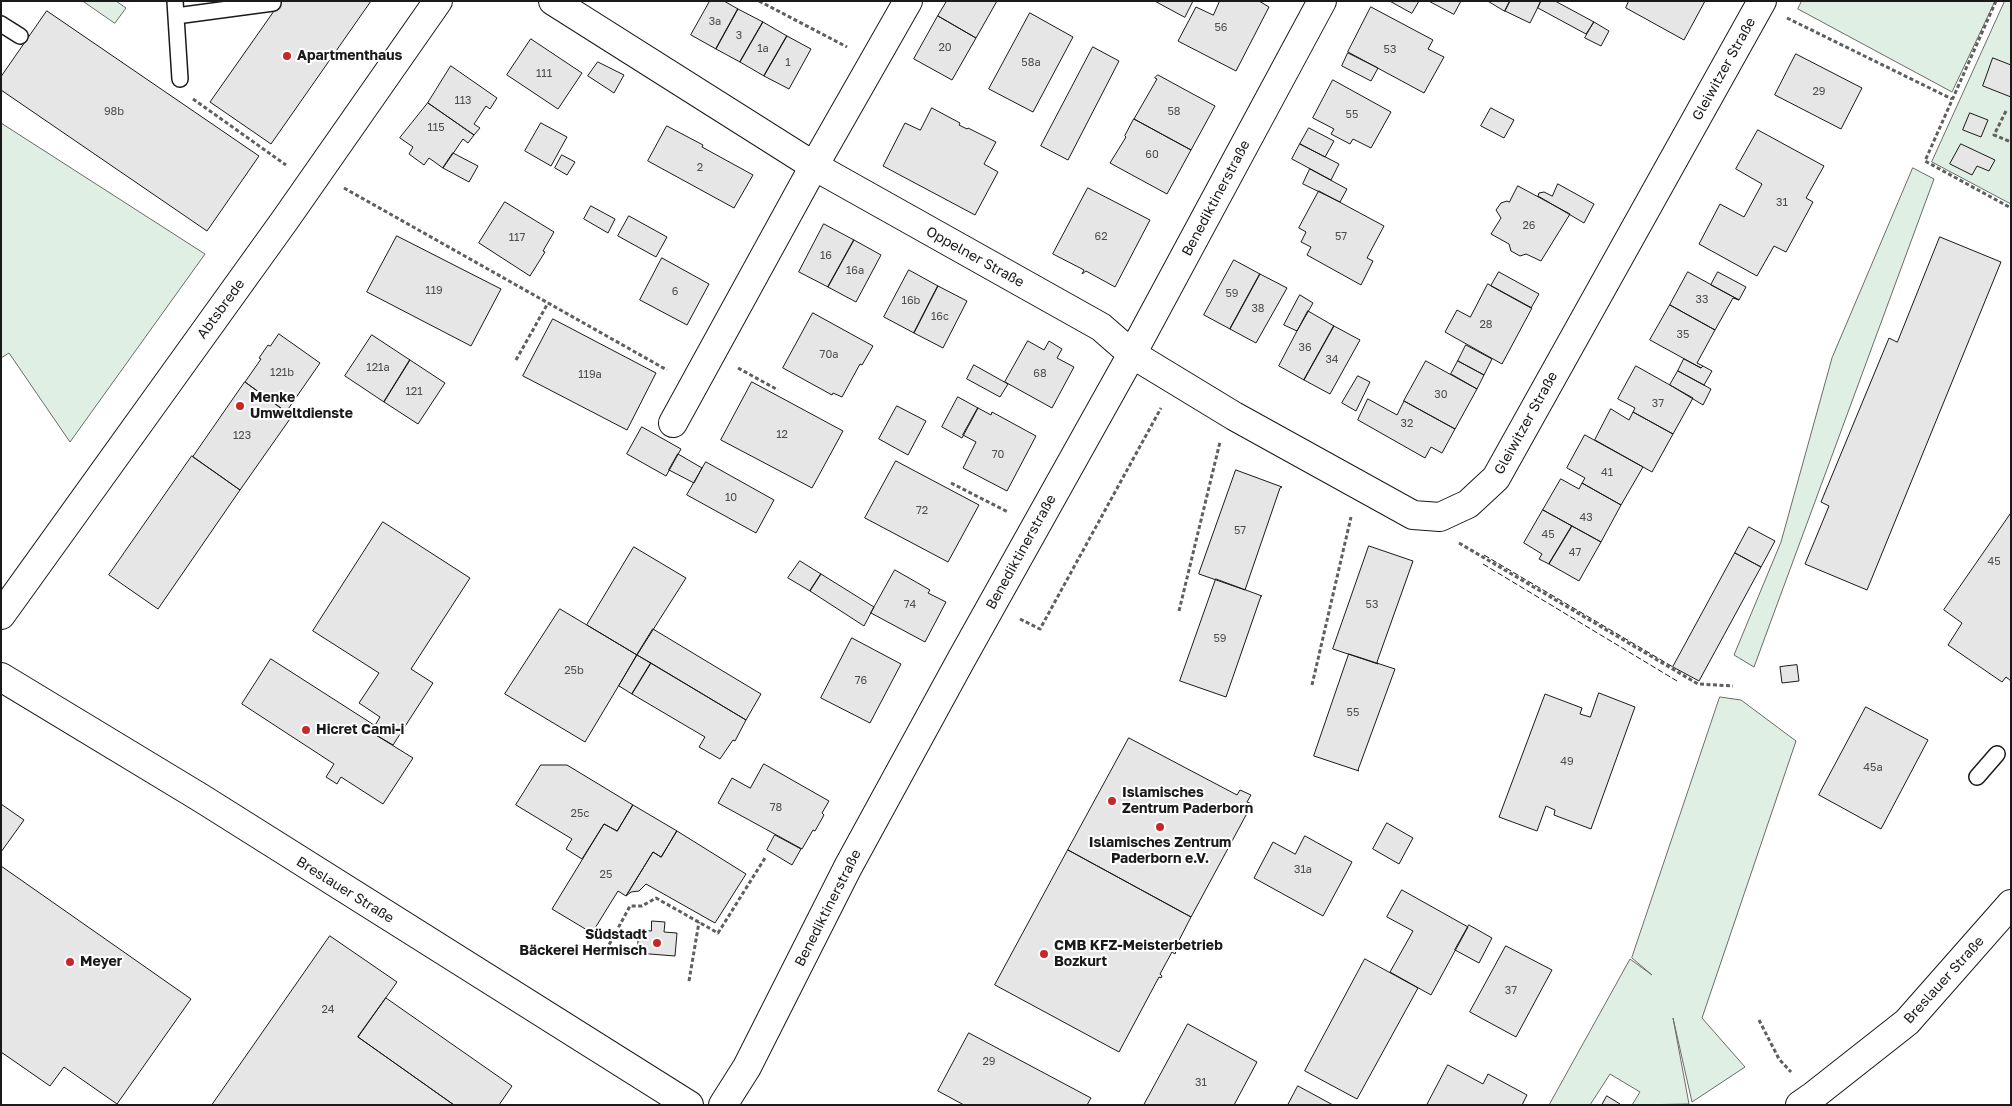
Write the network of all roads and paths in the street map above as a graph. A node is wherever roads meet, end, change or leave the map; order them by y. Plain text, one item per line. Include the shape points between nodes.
1 (438, 1) edge
2 (553, 1) edge
3 (759, 1) edge
4 (908, 1) edge
5 (1322, 1) edge
6 (1996, 1) edge
7 (273, 3) dead end
8 (1761, 3) edge
9 (175, 8) edge
10 (1, 24) edge
11 (20, 36) dead end
12 (874, 61) junction
13 (180, 79) joint
14 (1952, 99) junction
15 (2006, 111) dead end
16 (2011, 142) edge
17 (278, 159) dead end
18 (814, 166) junction
19 (318, 173) junction
20 (2011, 208) edge
21 (548, 302) junction
22 (711, 353) junction
23 (1132, 354) junction
24 (516, 360) dead end
25 (1176, 381) junction
26 (694, 385) junction
27 (778, 390) dead end
28 (1234, 416) junction
29 (673, 423) dead end
30 (951, 483) dead end
31 (1365, 489) junction
32 (1035, 526) junction
33 (1458, 542) dead end
34 (992, 604) junction
35 (1178, 612) dead end
36 (1, 616) edge
37 (1, 677) edge
38 (1312, 685) dead end
39 (1733, 686) dead end
40 (1997, 754) dead end
41 (1977, 777) dead end
42 (765, 858) dead end
43 (2011, 904) edge
44 (699, 922) junction
45 (604, 956) dead end
46 (689, 981) dead end
47 (1759, 1020) dead end
48 (1780, 1059) dead end
49 (689, 1105) edge
50 (723, 1105) edge
51 (1800, 1105) edge

1 - 19 street, Abtsbrede
2 - 18 street, Oppelner Straße
3 - 12 path
4 - 12 street
5 - 23 street, Benediktinerstraße
6 - 14 path
7 - 9 lane
8 - 14 path
8 - 31 street, Gleiwitzer Straße via 1496,478 1468,504 1440,517 1414,515
9 - 13 lane
10 - 11 lane
12 - 18 street
13 - 17 path via 186,94
14 - 20 path via 1925,161
15 - 16 path via 1994,135
18 - 22 street
18 - 23 street, Oppelner Straße via 1101,327
19 - 21 path
19 - 36 street, Abtsbrede
21 - 24 path
21 - 26 path
22 - 26 street
22 - 27 path
23 - 25 street, Gleiwitzer Straße
23 - 32 street, Benediktinerstraße
25 - 28 street, Gleiwitzer Straße
25 - 34 path via 1040,629
26 - 29 street
28 - 31 street, Gleiwitzer Straße
28 - 35 path via 1218,447
30 - 32 path
31 - 38 path via 1350,519
32 - 34 street, Benediktinerstraße
33 - 39 path via 1698,684
34 - 50 street, Benediktinerstraße via 848,867 748,1067
37 - 49 street, Breslauer Straße via 201,798
40 - 41 lane
42 - 44 path via 718,933
43 - 51 street, Breslauer Straße via 1908,1022
44 - 45 path via 656,898 642,906 630,906
44 - 46 path
47 - 48 path

